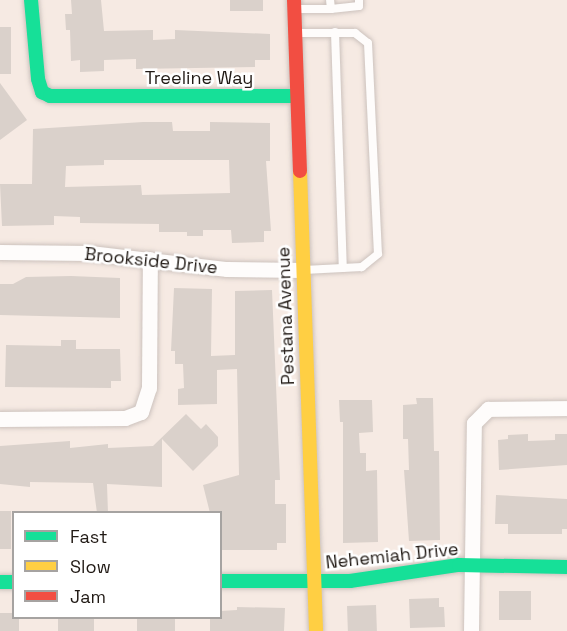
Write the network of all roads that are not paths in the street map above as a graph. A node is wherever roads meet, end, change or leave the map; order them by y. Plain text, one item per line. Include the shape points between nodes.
1 (31, 0) edge
2 (330, 0) edge
3 (359, 0) edge
4 (294, 4) edge
5 (331, 9) junction
6 (335, 32) junction
7 (295, 33) junction
8 (296, 96) junction
9 (0, 252) edge
10 (150, 259) junction
11 (344, 268) junction
12 (303, 270) junction
13 (567, 408) edge
14 (0, 419) edge
15 (470, 566) junction
16 (567, 567) edge
17 (312, 581) junction
18 (222, 582) edge
19 (316, 631) edge
20 (471, 631) edge

1 - 8 street, Treeline Way via 42,92 50,96
2 - 5 lane
3 - 5 lane via 359,6
4 - 5 lane
4 - 7 street, Pestana Avenue
6 - 7 lane
6 - 11 lane
6 - 11 lane via 363,37 371,52 378,242 374,261 362,267
7 - 8 street, Pestana Avenue
8 - 12 street, Pestana Avenue
9 - 10 street, Brookside Drive via 90,253
10 - 12 street, Brookside Drive via 227,269
10 - 14 street via 150,388 146,407 125,418
11 - 12 lane
12 - 17 street, Pestana Avenue
13 - 15 street via 488,410 477,417 472,433
15 - 16 street, Nehemiah Drive
15 - 17 street, Nehemiah Drive via 350,581
15 - 20 street
17 - 18 street, Nehemiah Drive
17 - 19 street, Pestana Avenue

